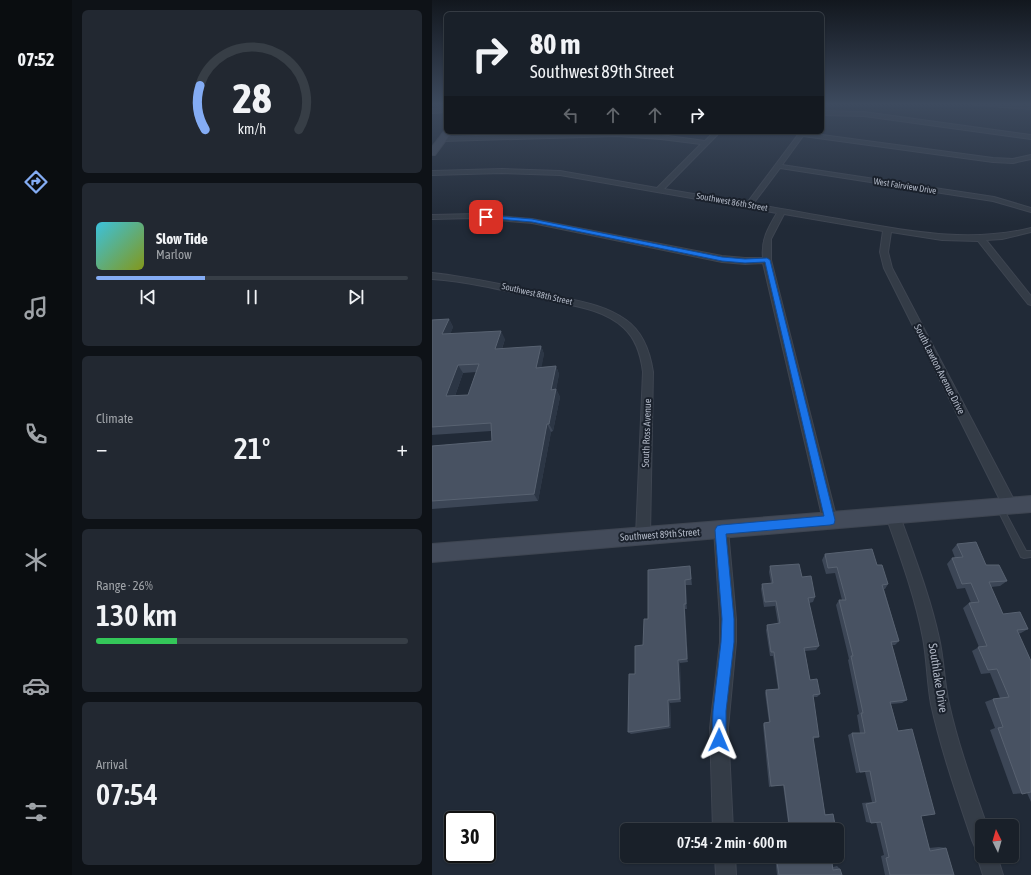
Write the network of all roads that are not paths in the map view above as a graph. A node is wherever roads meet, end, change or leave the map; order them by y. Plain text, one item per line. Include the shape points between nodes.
1 (439, 144) edge
2 (706, 144) edge
3 (794, 144) edge
4 (879, 144) edge
5 (432, 153) edge
6 (1031, 157) edge
7 (778, 166) junction
8 (432, 173) edge
9 (658, 190) junction
10 (749, 205) junction
11 (1031, 210) edge
12 (782, 211) junction
13 (432, 217) edge
14 (887, 230) junction
15 (1031, 230) edge
16 (980, 238) junction
17 (767, 260) junction
18 (432, 276) edge
19 (1031, 302) edge
20 (634, 333) joint
21 (1031, 504) edge
22 (1005, 506) junction
23 (893, 516) junction
24 (830, 520) junction
25 (721, 530) junction
26 (643, 536) junction
27 (432, 553) edge
28 (1031, 554) edge
29 (975, 819) edge
30 (723, 823) edge
31 (725, 863) edge
32 (989, 863) edge
33 (726, 875) edge
34 (993, 875) edge

1 - 5 main road
2 - 9 street
3 - 7 street
4 - 6 street via 993,160 1013,161
7 - 10 street
7 - 11 street, West Fairview Drive via 994,200
8 - 9 street, Southwest 86th Street via 546,172
9 - 10 street, Southwest 86th Street
10 - 12 street, Southwest 86th Street
12 - 14 street, Southwest 86th Street
12 - 17 street via 767,237
13 - 17 street via 475,216 532,221 722,259
14 - 16 street, Southwest 86th Street via 943,238
14 - 22 street, South Lawton Avenue Drive via 884,252 888,268
15 - 16 street, Southwest 86th Street
16 - 19 street
17 - 24 street
18 - 20 street, Southwest 88th Street via 479,281 592,308 621,320
20 - 26 street, South Ross Avenue via 643,349 648,372
21 - 22 main road, Southwest 89th Street
22 - 23 main road, Southwest 89th Street
22 - 28 lane via 1024,555
23 - 24 main road, Southwest 89th Street
23 - 29 street, Southlake Drive via 927,616 940,703
24 - 25 main road, Southwest 89th Street
25 - 26 main road, Southwest 89th Street
25 - 30 street via 728,619 728,642 718,728
26 - 27 main road, Southwest 89th Street
31 - 33 street
32 - 34 street

